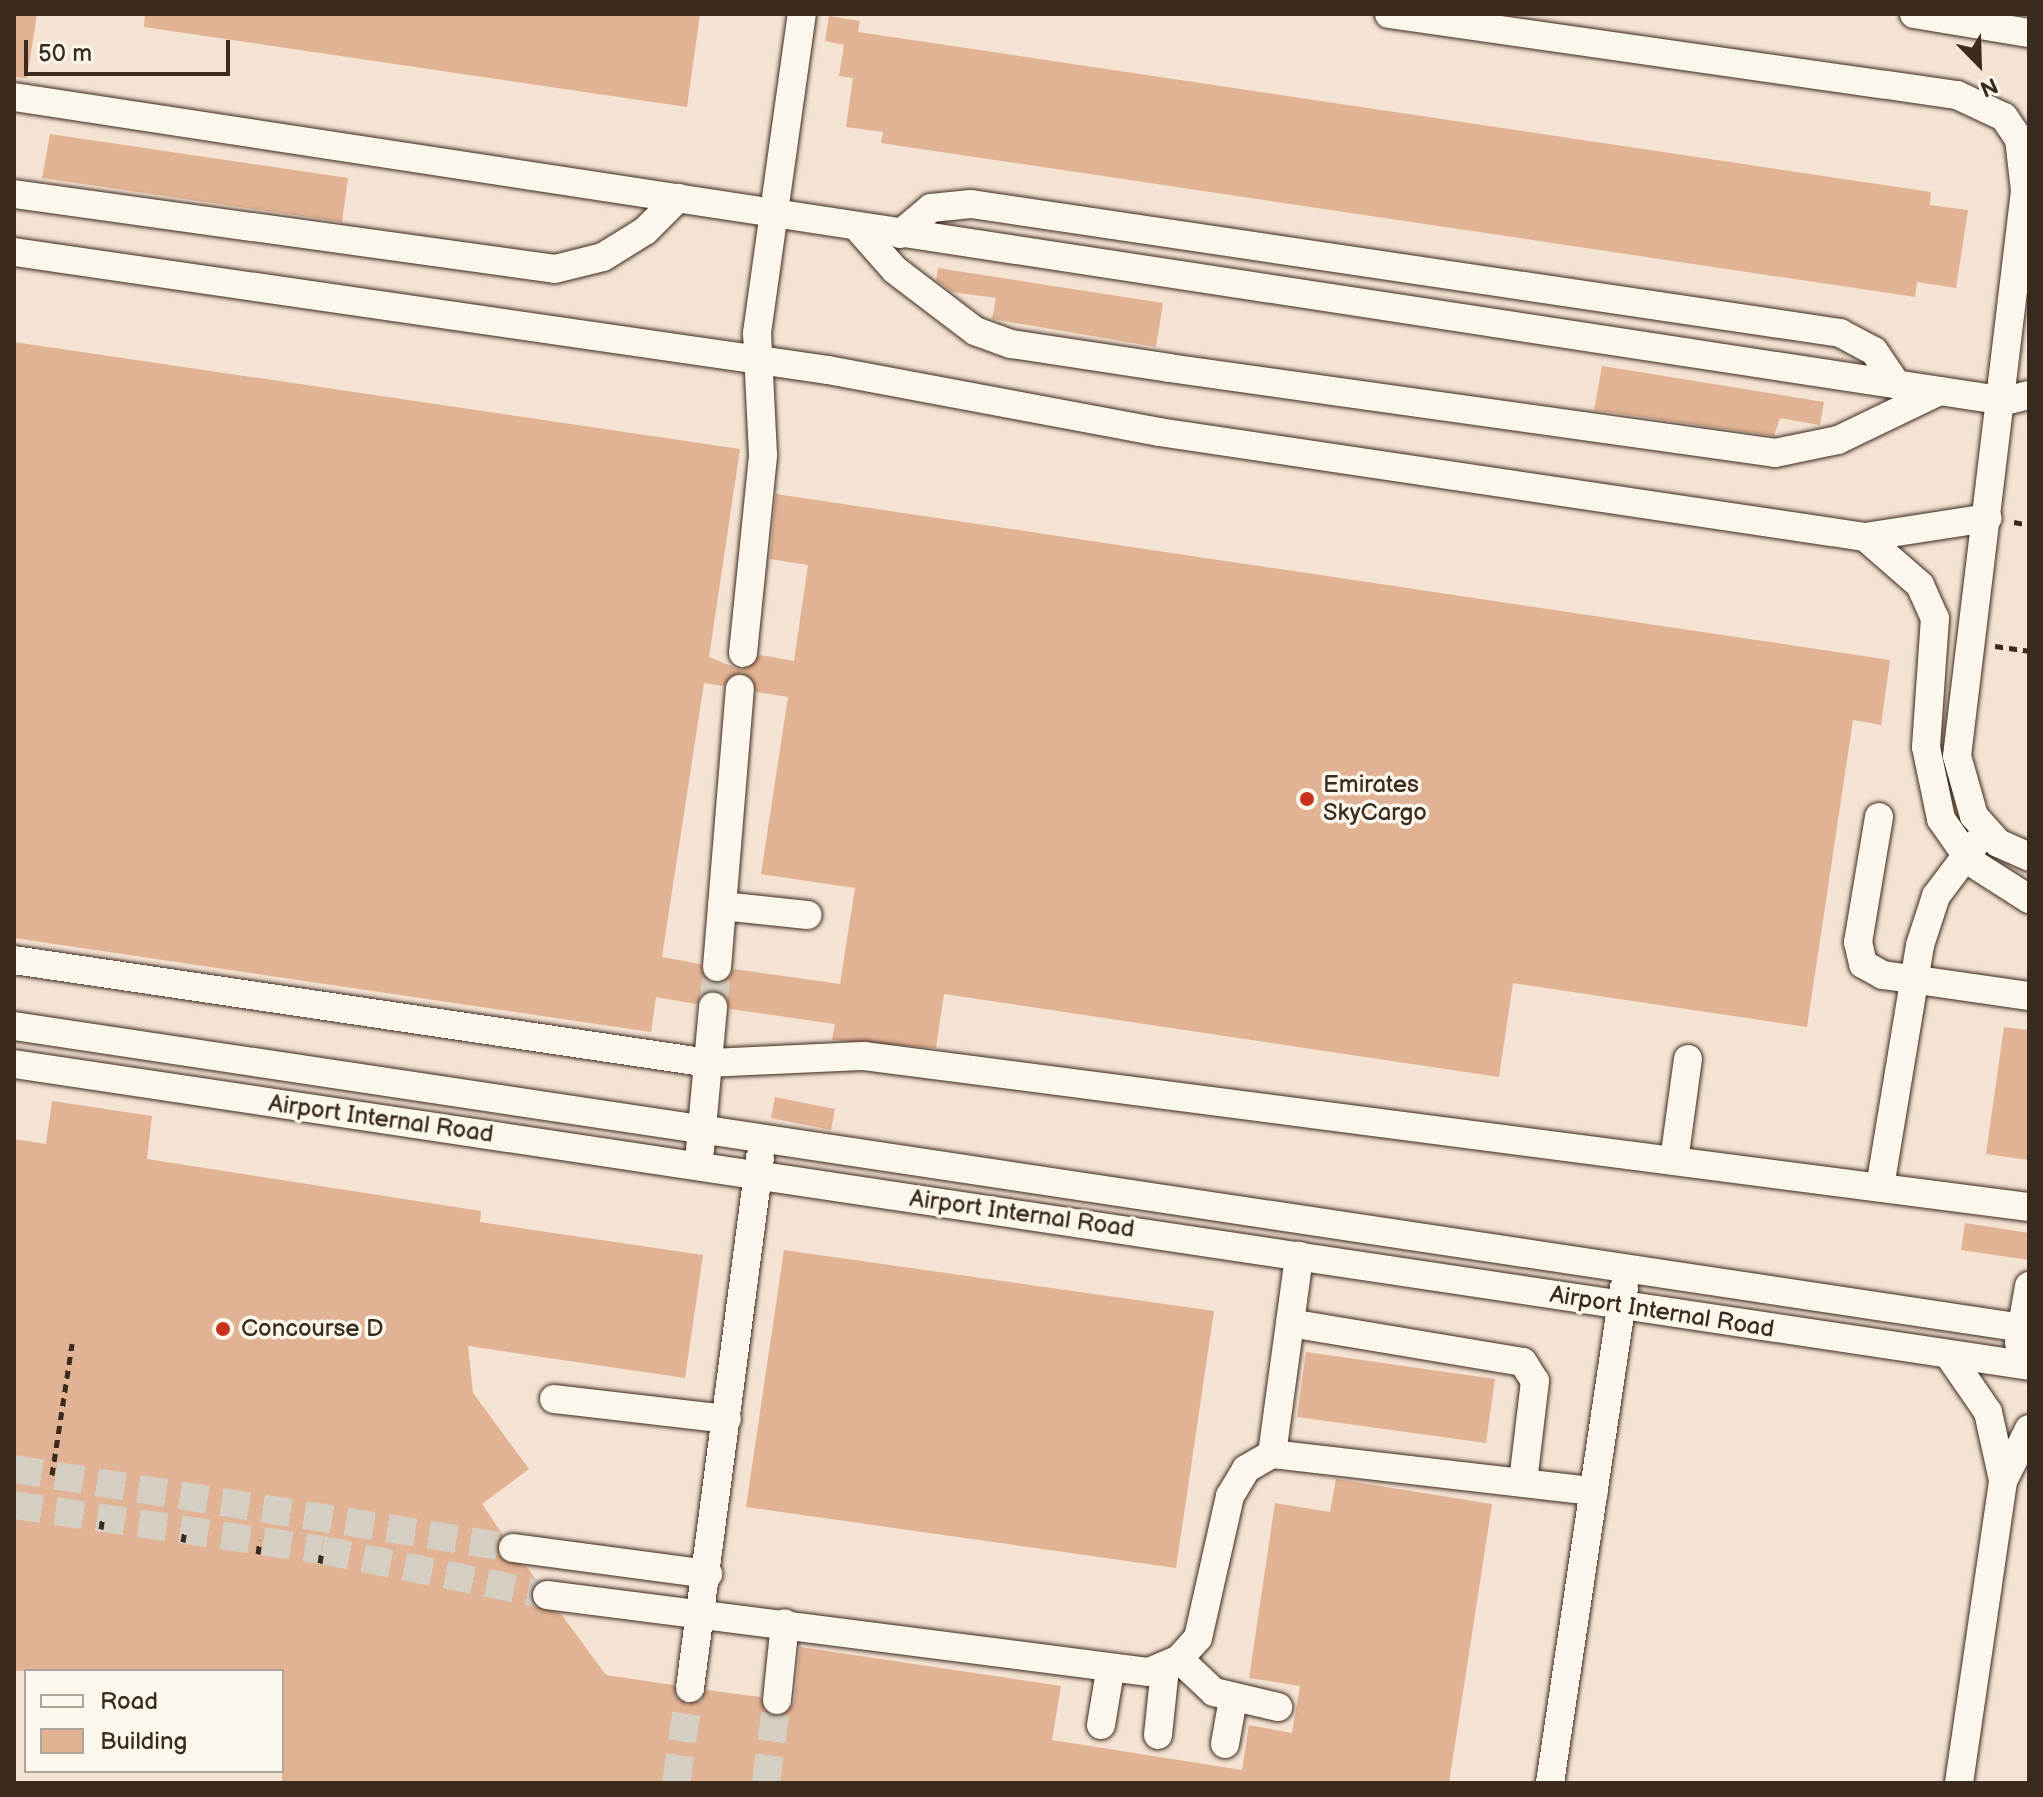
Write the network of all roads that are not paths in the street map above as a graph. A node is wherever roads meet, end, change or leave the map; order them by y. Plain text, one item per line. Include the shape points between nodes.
1 (802, 14) edge
2 (1389, 14) edge
3 (1914, 14) edge
4 (2029, 23) edge
5 (1983, 25) junction
6 (2029, 33) edge
7 (14, 97) edge
8 (14, 194) edge
9 (678, 198) junction
10 (774, 215) junction
11 (857, 227) junction
12 (900, 234) junction
13 (14, 252) edge
14 (756, 363) junction
15 (1896, 384) junction
16 (1940, 391) junction
17 (2016, 409) edge
18 (1988, 518) junction
19 (1865, 537) junction
20 (743, 653) dead end
21 (740, 689) dead end
22 (1879, 817) dead end
23 (1987, 832) junction
24 (1963, 855) junction
25 (2029, 857) edge
26 (2029, 899) edge
27 (722, 906) junction
28 (808, 915) dead end
29 (14, 960) edge
30 (717, 967) tunnel mouth
31 (1914, 980) junction
32 (2029, 996) edge
33 (713, 1007) tunnel mouth
34 (14, 1026) edge
35 (1688, 1059) dead end
36 (709, 1063) junction
37 (14, 1064) edge
38 (703, 1133) junction
39 (763, 1141) junction
40 (1674, 1161) junction
41 (698, 1168) junction
42 (758, 1176) junction
43 (1880, 1187) junction
44 (2029, 1207) edge
45 (1299, 1256) junction
46 (1627, 1268) junction
47 (2029, 1286) edge
48 (1622, 1306) junction
49 (1290, 1323) junction
50 (2025, 1328) edge
51 (1948, 1354) junction
52 (2022, 1365) edge
53 (554, 1399) dead end
54 (727, 1419) junction
55 (2029, 1429) edge
56 (1272, 1454) junction
57 (2003, 1481) junction
58 (1523, 1482) junction
59 (1594, 1491) junction
60 (513, 1548) tunnel mouth
61 (708, 1574) junction
62 (547, 1595) tunnel mouth
63 (703, 1614) junction
64 (785, 1623) junction
65 (1172, 1663) junction
66 (1110, 1671) junction
67 (690, 1688) tunnel mouth
68 (1233, 1699) junction
69 (777, 1700) tunnel mouth
70 (1278, 1707) dead end
71 (1101, 1725) dead end
72 (1158, 1735) dead end
73 (1225, 1744) dead end
74 (1550, 1783) edge
75 (1959, 1783) edge

1 - 10 street
2 - 17 street via 1983,102 2019,139 2025,165
3 - 5 street
4 - 5 street
5 - 6 street
7 - 9 street
8 - 9 street via 555,269 603,257 645,231
9 - 10 street
10 - 11 street
10 - 14 street
11 - 12 street
11 - 16 street via 895,270 975,331 1011,344 1169,368 1775,453 1838,440
12 - 15 street
12 - 15 street via 931,208 971,204 1824,331 1874,351
13 - 14 street
14 - 19 street via 828,370 1159,432
14 - 20 street via 763,455
15 - 16 street
16 - 17 street
17 - 18 street
18 - 19 street
18 - 23 street via 1957,756 1964,798
19 - 24 street via 1907,570 1933,610 1928,774 1941,819
21 - 27 street
22 - 31 street via 1859,954 1872,972
23 - 24 street
23 - 25 street
24 - 26 street
24 - 31 street via 1936,896
27 - 28 street
27 - 30 street
29 - 36 street
31 - 32 street
31 - 43 street
33 - 36 street
34 - 38 street
35 - 40 street
36 - 38 street
36 - 40 street via 864,1056
37 - 41 street, Airport Internal Road
38 - 39 street
38 - 41 street
39 - 42 street
39 - 46 street
40 - 43 street
41 - 42 street, Airport Internal Road
42 - 45 street, Airport Internal Road
42 - 54 street
43 - 44 street
45 - 48 street, Airport Internal Road
45 - 49 street
46 - 48 street
46 - 50 street
47 - 50 street
48 - 51 street, Airport Internal Road
48 - 59 street
49 - 56 street
49 - 58 street via 1523,1362 1535,1381
50 - 52 street
51 - 52 street, Airport Internal Road
51 - 57 street via 1988,1412
53 - 54 street
54 - 61 street
55 - 57 street
56 - 58 street
56 - 65 street via 1246,1469 1230,1496 1203,1627
57 - 75 street
58 - 59 street
59 - 74 street
60 - 61 street
61 - 63 street
62 - 63 street
63 - 64 street
63 - 67 street
64 - 66 street
64 - 69 street
65 - 66 street
65 - 68 street
65 - 72 street
66 - 71 street
68 - 70 street
68 - 73 street

